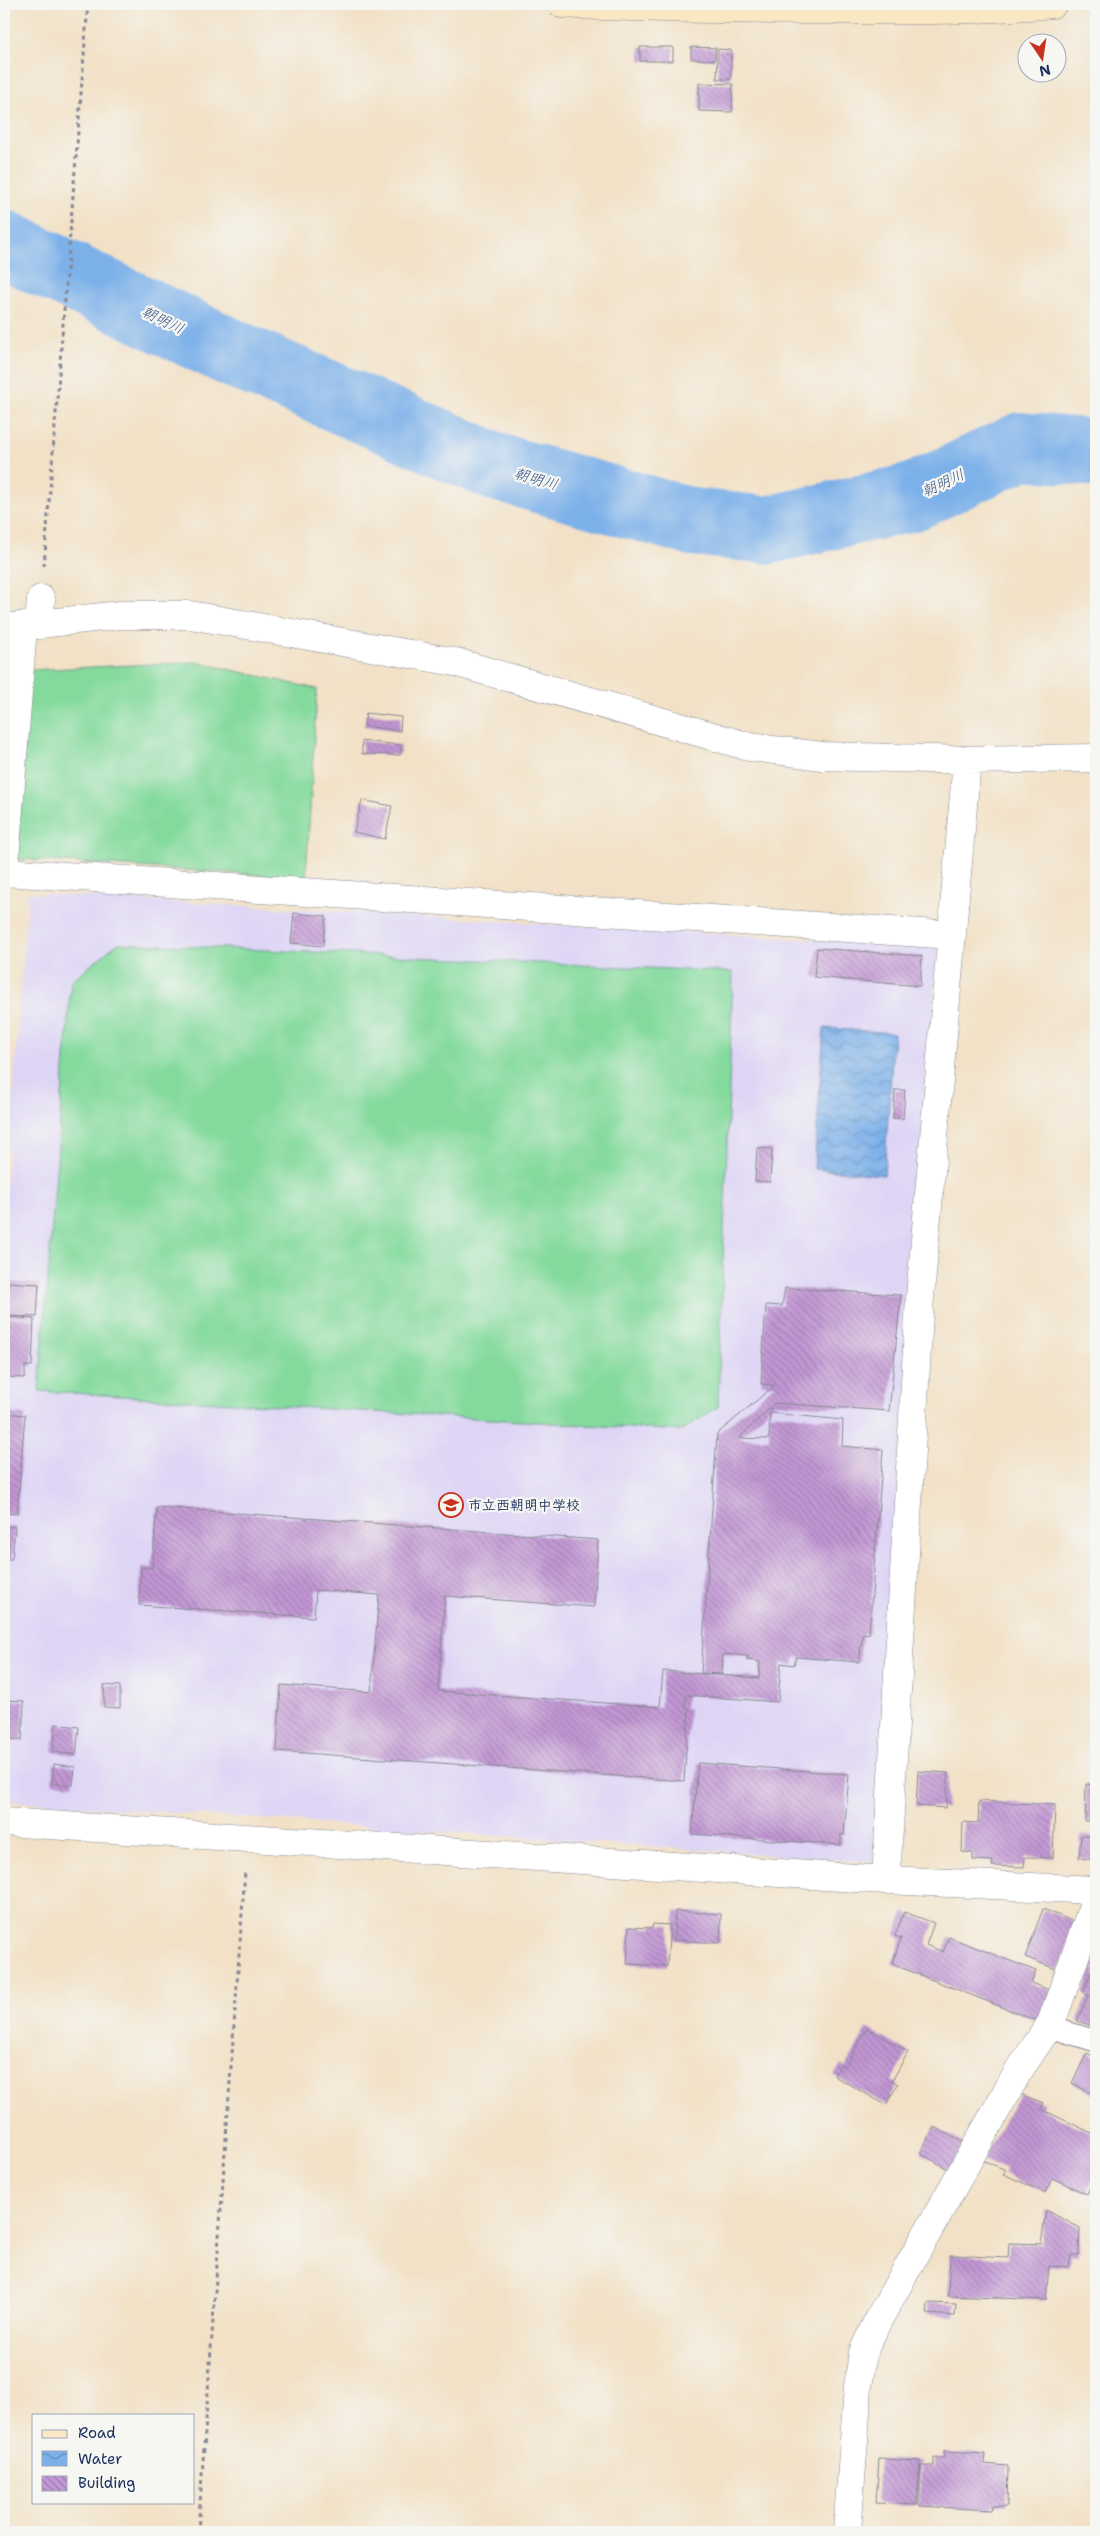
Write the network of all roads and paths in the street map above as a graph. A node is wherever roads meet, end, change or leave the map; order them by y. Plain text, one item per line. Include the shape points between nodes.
1 (88, 4) edge
2 (562, 4) edge
3 (1053, 4) edge
4 (27, 620) edge
5 (1096, 758) edge
6 (967, 760) junction
7 (4, 873) edge
8 (952, 935) junction
9 (4, 1822) edge
10 (247, 1838) junction
11 (886, 1880) junction
12 (1096, 1890) edge
13 (1096, 1898) edge
14 (1049, 2027) junction
15 (1096, 2041) edge
16 (198, 2532) edge
17 (848, 2532) edge

1 - 4 path
2 - 3 main road via 913,10
4 - 6 street via 190,615 455,662 750,747 822,756
4 - 7 street
5 - 6 street
6 - 8 street
7 - 8 street
8 - 11 street via 920,1297
9 - 10 street
10 - 11 street
10 - 16 path
11 - 12 street
13 - 14 street
14 - 15 lane
14 - 17 street via 1018,2072 863,2352

